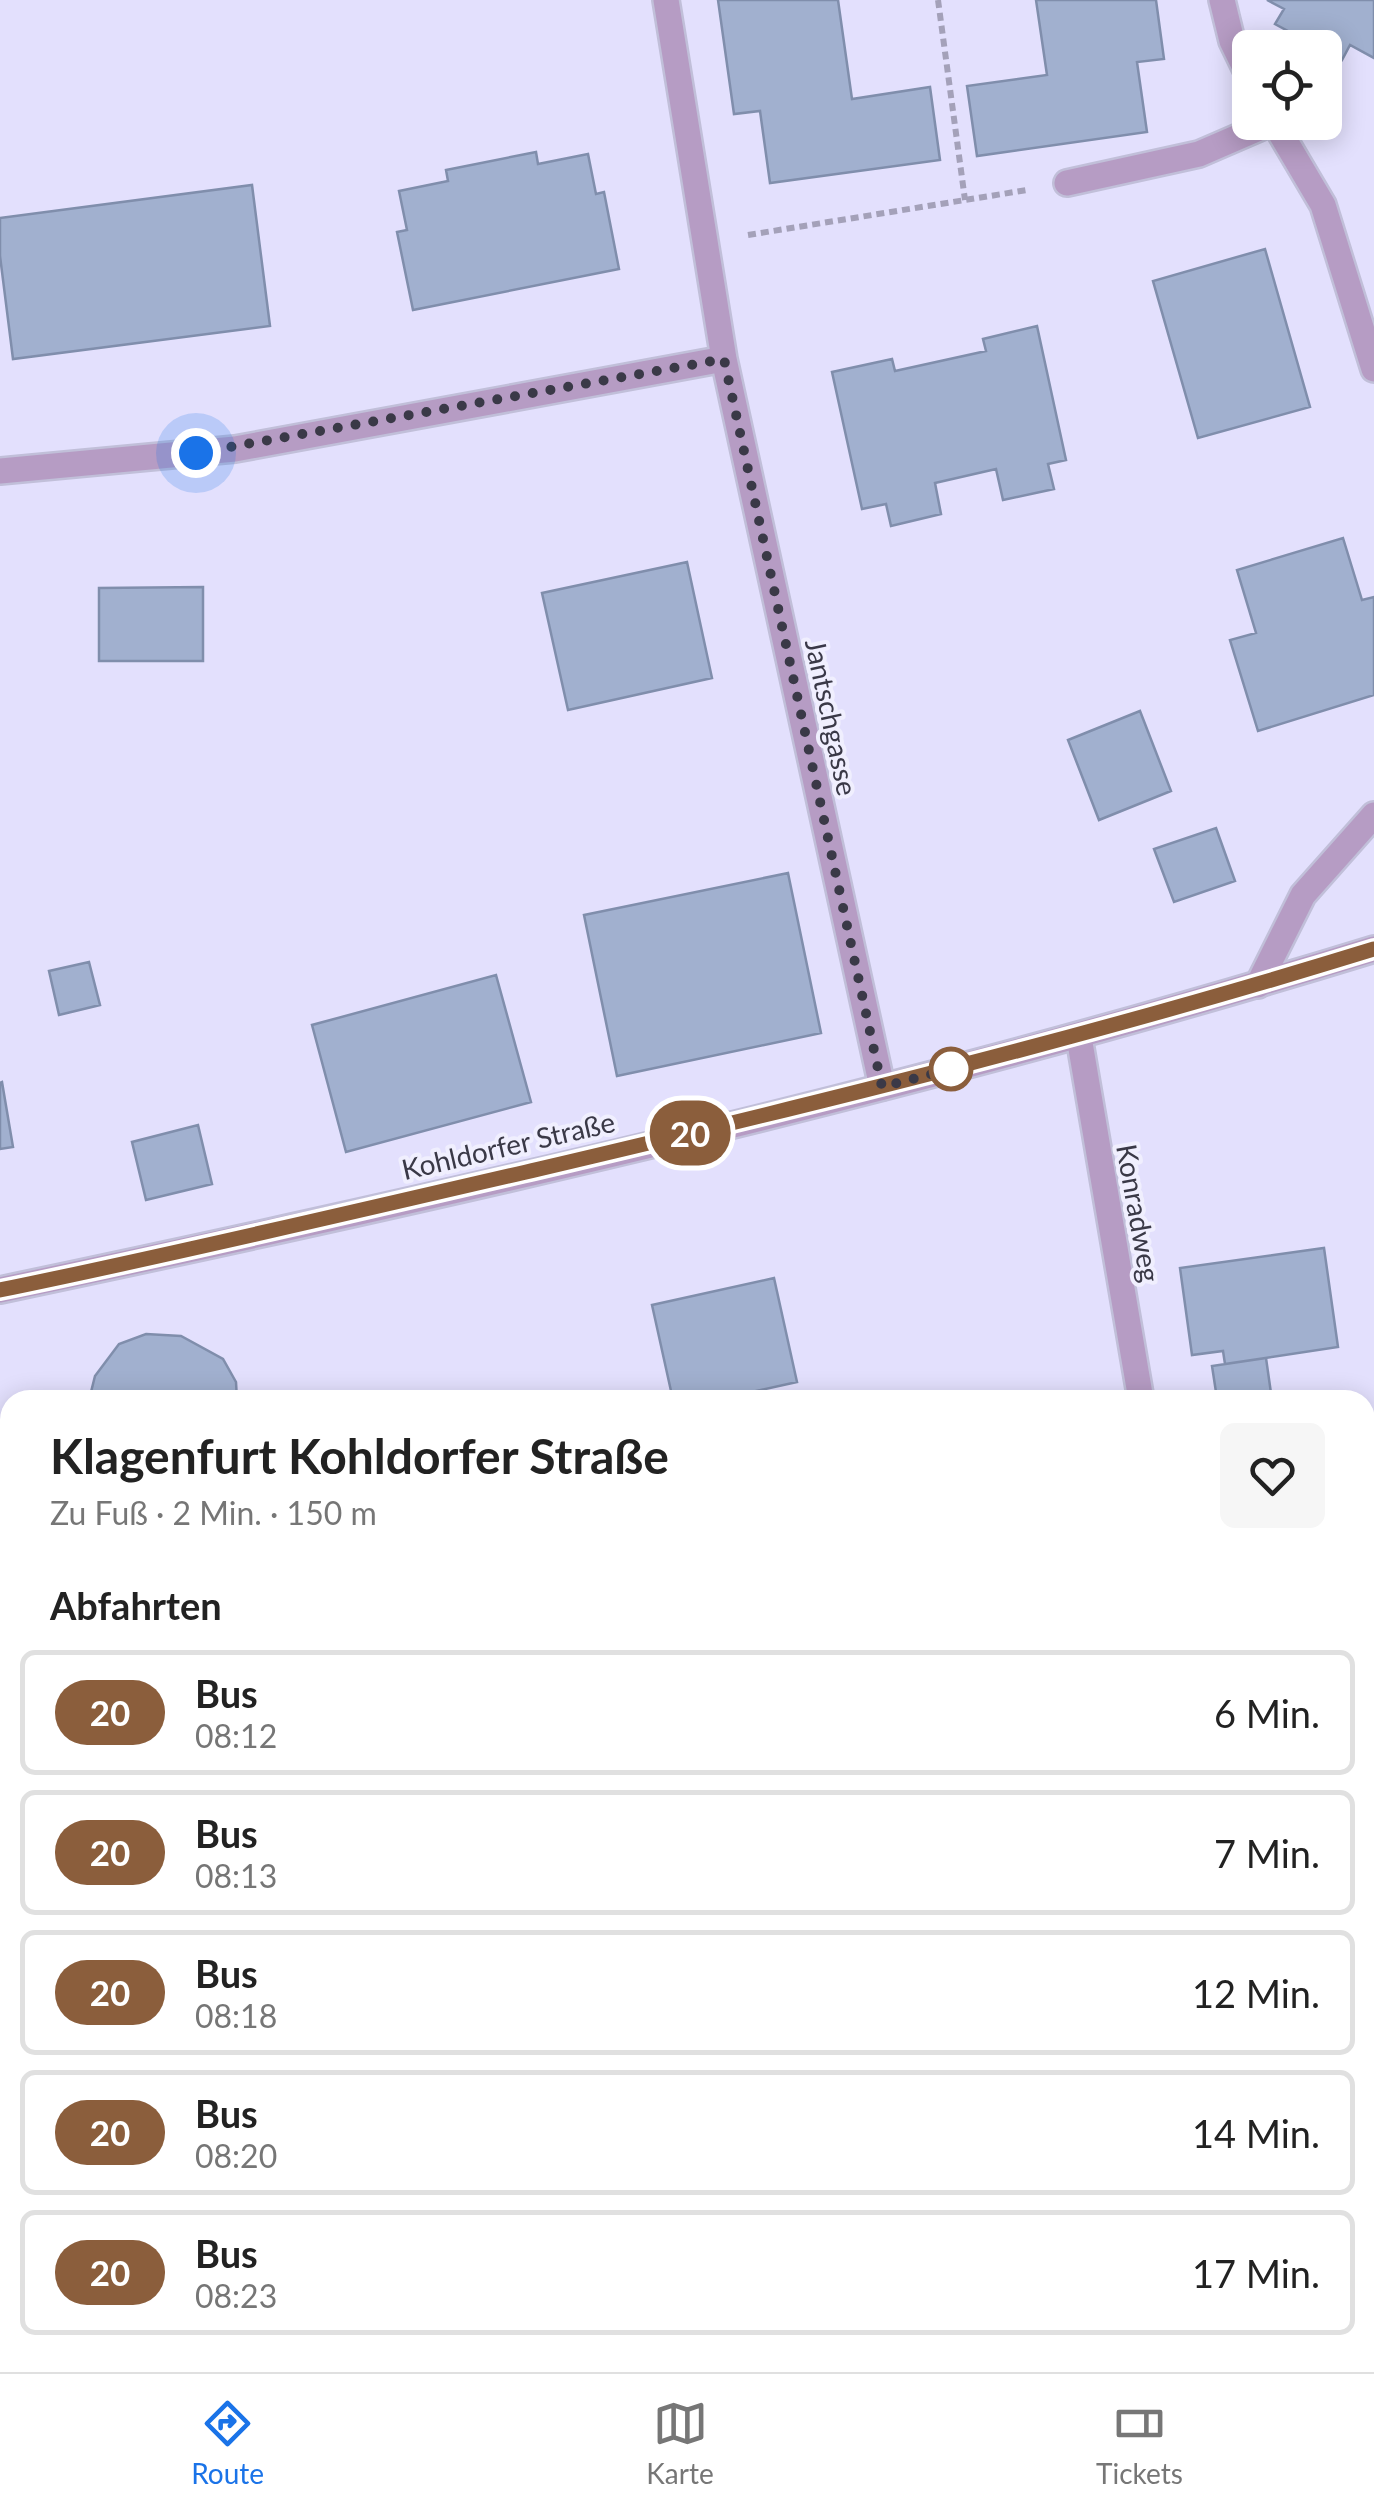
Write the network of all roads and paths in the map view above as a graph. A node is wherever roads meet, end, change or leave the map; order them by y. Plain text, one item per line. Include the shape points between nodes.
1 (666, 0) edge
2 (938, 0) edge
3 (1222, 0) edge
4 (1232, 41) edge
5 (1232, 139) edge
6 (1284, 140) edge
7 (1068, 183) joint
8 (965, 200) junction
9 (705, 242) junction
10 (724, 359) junction
11 (1374, 369) edge
12 (0, 471) edge
13 (1374, 815) edge
14 (1374, 949) edge
15 (1258, 985) junction
16 (1079, 1037) junction
17 (882, 1087) junction
18 (0, 1290) edge
19 (1139, 1390) edge

1 - 9 street, Jantschgasse
2 - 8 path
3 - 4 street
5 - 7 street via 1198,154
6 - 11 street via 1322,205
7 - 8 path
8 - 9 path
9 - 10 street, Jantschgasse
10 - 12 street via 235,449
10 - 17 street, Jantschgasse
13 - 15 street via 1304,895
14 - 15 street, Kohldorfer Straße
15 - 16 street, Kohldorfer Straße
16 - 17 street, Kohldorfer Straße
16 - 19 street, Konradweg
17 - 18 street, Kohldorfer Straße

